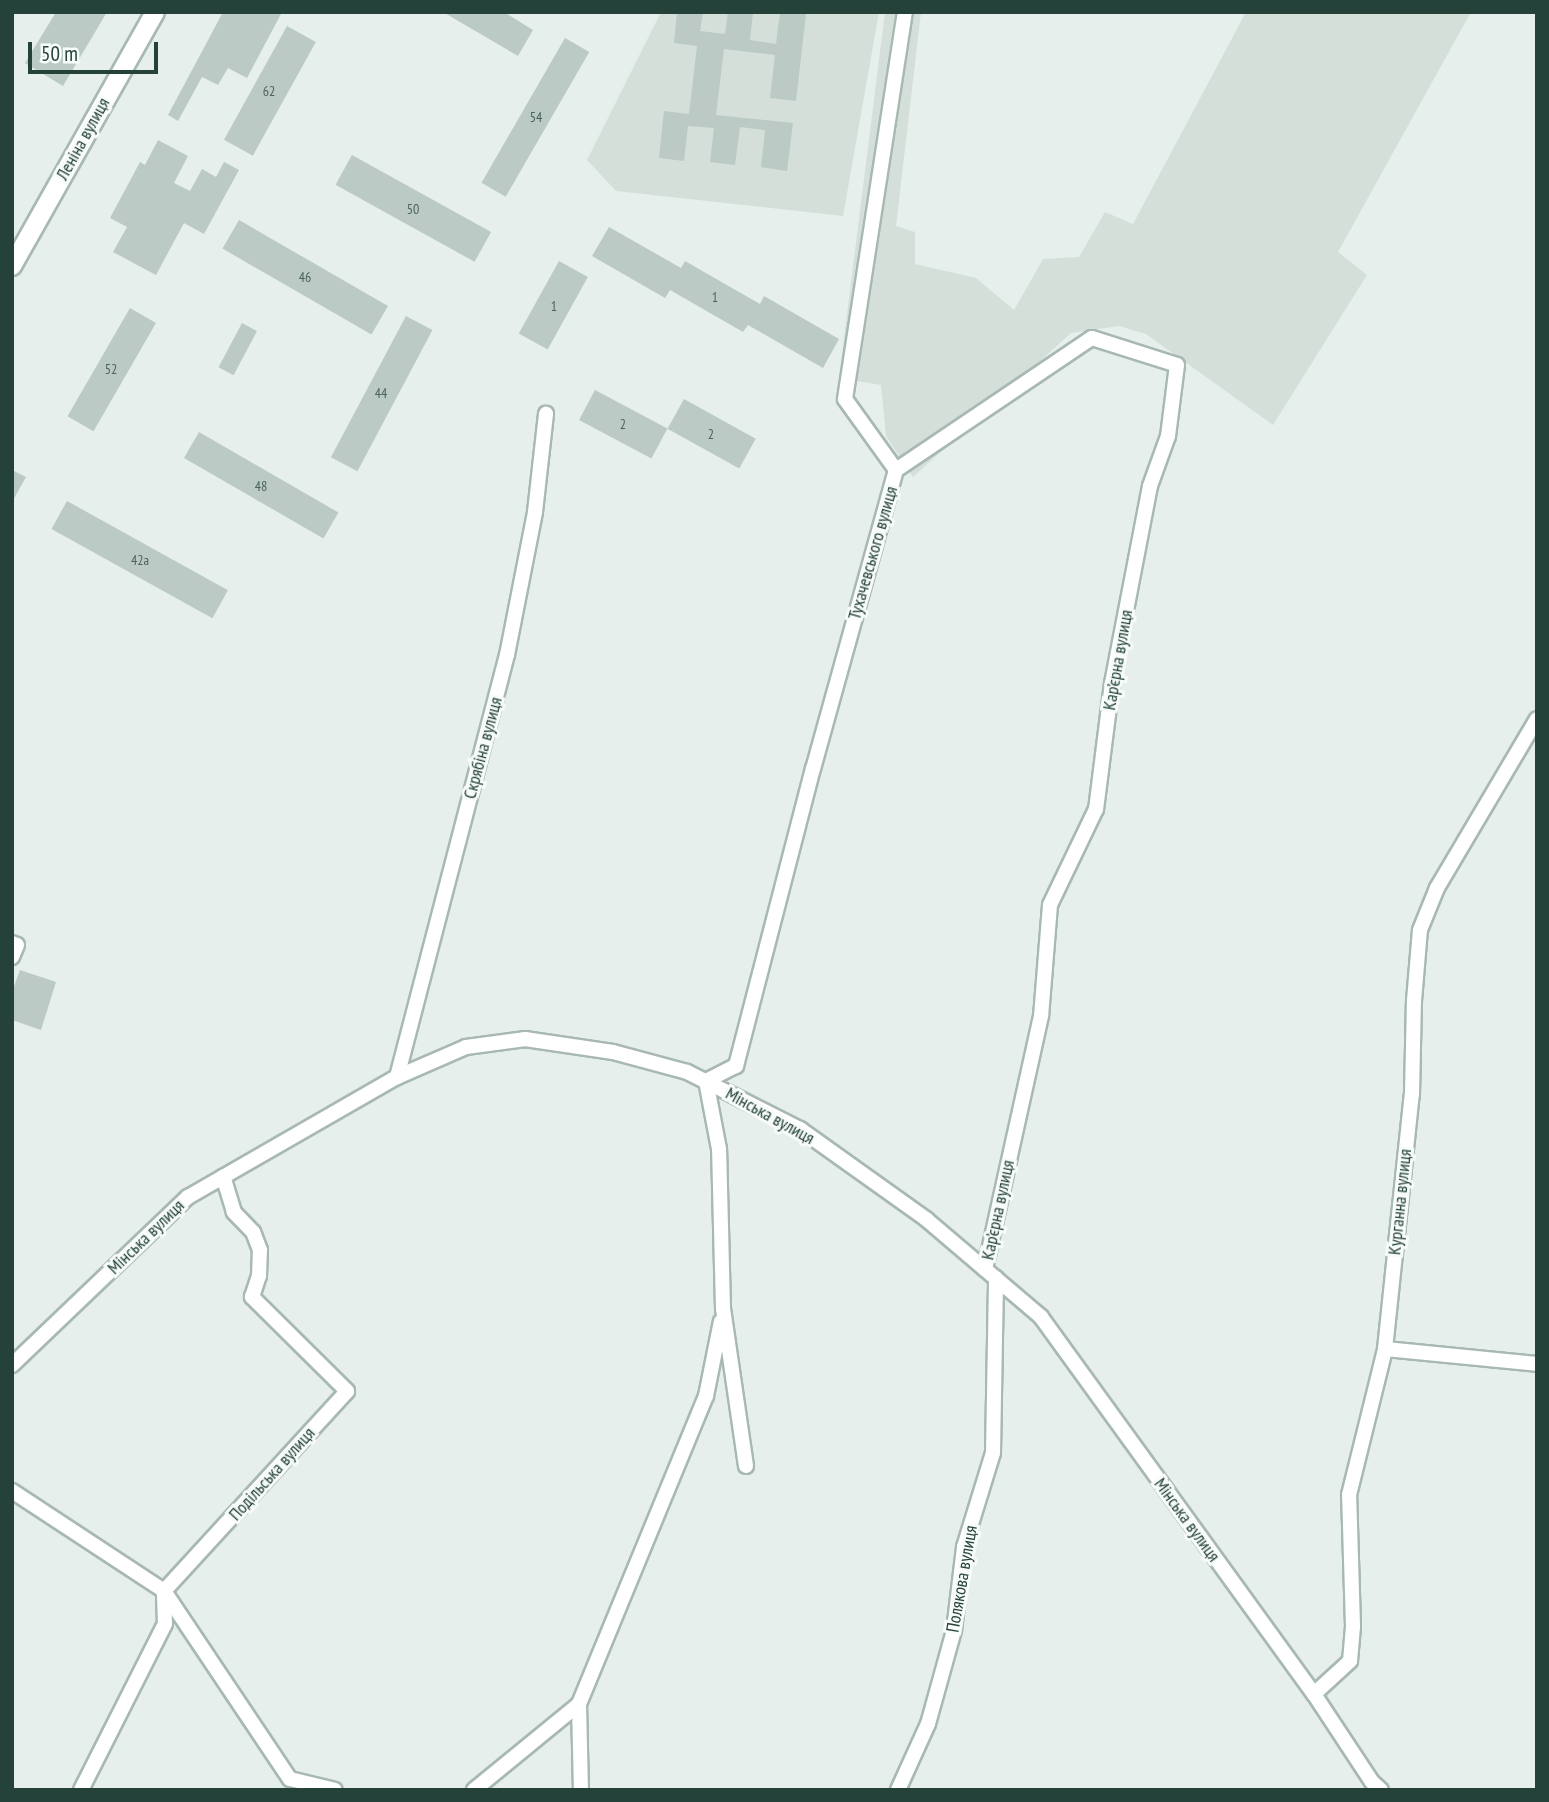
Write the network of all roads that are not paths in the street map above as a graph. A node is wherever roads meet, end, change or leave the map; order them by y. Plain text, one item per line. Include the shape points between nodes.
1 (155, 12) edge
2 (905, 12) edge
3 (12, 266) edge
4 (546, 414) dead end
5 (896, 470) junction
6 (1537, 719) edge
7 (12, 943) edge
8 (12, 957) edge
9 (397, 1077) junction
10 (706, 1081) junction
11 (223, 1177) junction
12 (990, 1274) junction
13 (723, 1309) junction
14 (1385, 1349) junction
15 (1537, 1364) edge
16 (12, 1365) edge
17 (746, 1466) dead end
18 (12, 1491) edge
19 (164, 1591) junction
20 (1314, 1695) junction
21 (579, 1704) junction
22 (288, 1784) edge
23 (81, 1790) edge
24 (335, 1790) edge
25 (474, 1790) edge
26 (581, 1790) edge
27 (898, 1790) edge
28 (1381, 1790) edge

1 - 3 street, Леніна вулиця
2 - 5 street, Тухачевського вулиця via 845,398
4 - 9 street, Скрябіна вулиця via 535,512 507,655
5 - 10 street, Тухачевського вулиця via 736,1066
5 - 12 street, Кар’єрна вулиця via 1092,338 1177,365 1168,436 1150,486 1112,683 1096,809 1050,905 1041,1016
6 - 14 street, Курганна вулиця via 1437,888 1420,930 1412,1094
7 - 8 street via 17,945
9 - 10 street, Мінська вулиця via 466,1046 525,1039 613,1052
9 - 11 street, Мінська вулиця
10 - 12 street, Мінська вулиця via 800,1129 926,1219
10 - 13 street via 719,1149
11 - 16 street, Мінська вулиця via 188,1197
11 - 19 street, Подільська вулиця via 234,1212 253,1232 260,1250 252,1297 347,1391
12 - 20 street, Мінська вулиця via 1041,1317
12 - 27 street, Полякова вулиця via 993,1452 964,1547 954,1630 928,1724
13 - 17 street
13 - 21 street via 706,1396
14 - 15 street
14 - 20 street, Курганна вулиця via 1349,1495 1350,1661
18 - 19 street
19 - 22 street
19 - 23 street via 165,1624
20 - 28 street, Мінська вулиця
21 - 25 street
21 - 26 street
22 - 24 street

